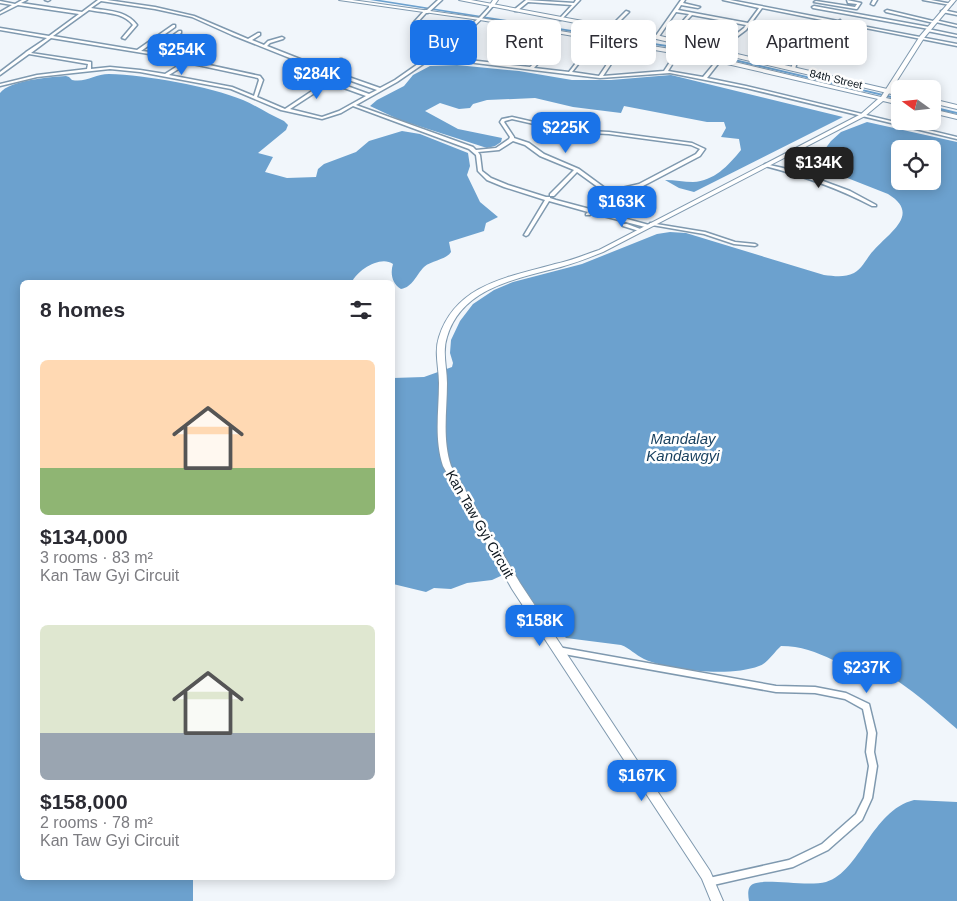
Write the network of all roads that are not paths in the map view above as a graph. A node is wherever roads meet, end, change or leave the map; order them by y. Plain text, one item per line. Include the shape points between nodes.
1 (25, 0) edge
2 (100, 0) edge
3 (341, 0) edge
4 (440, 0) edge
5 (464, 0) edge
6 (725, 0) edge
7 (849, 0) edge
8 (925, 0) edge
9 (353, 1) edge
10 (527, 1) edge
11 (558, 1) edge
12 (0, 2) edge
13 (577, 2) edge
14 (682, 2) edge
15 (952, 2) edge
16 (494, 3) edge
17 (816, 3) edge
18 (16, 4) junction
19 (698, 7) dead end
20 (762, 7) junction
21 (88, 9) junction
22 (428, 10) junction
23 (516, 10) junction
24 (676, 11) junction
25 (887, 11) dead end
26 (943, 11) junction
27 (627, 12) dead end
28 (83, 13) junction
29 (0, 14) edge
30 (690, 14) junction
31 (957, 14) edge
32 (810, 15) junction
33 (481, 18) junction
34 (561, 19) junction
35 (417, 20) edge
36 (493, 20) edge
37 (620, 20) edge
38 (685, 20) edge
39 (752, 20) edge
40 (835, 20) edge
41 (477, 21) edge
42 (571, 21) edge
43 (934, 22) junction
44 (748, 24) edge
45 (748, 25) edge
46 (174, 26) dead end
47 (867, 26) edge
48 (957, 26) edge
49 (0, 29) edge
50 (928, 29) junction
51 (180, 32) dead end
52 (738, 33) edge
53 (259, 34) dead end
54 (656, 35) edge
55 (51, 36) junction
56 (957, 36) edge
57 (922, 37) junction
58 (124, 38) dead end
59 (282, 38) dead end
60 (249, 40) junction
61 (957, 45) edge
62 (265, 46) junction
63 (138, 51) junction
64 (28, 53) junction
65 (151, 53) junction
66 (738, 56) edge
67 (341, 60) dead end
68 (188, 61) junction
69 (418, 65) edge
70 (496, 65) edge
71 (535, 65) edge
72 (576, 65) edge
73 (608, 65) edge
74 (670, 65) edge
75 (715, 65) edge
76 (738, 65) edge
77 (794, 65) edge
78 (531, 69) junction
79 (793, 69) junction
80 (89, 70) junction
81 (322, 70) junction
82 (303, 71) dead end
83 (666, 72) junction
84 (0, 74) edge
85 (569, 74) junction
86 (165, 76) junction
87 (339, 76) junction
88 (600, 77) junction
89 (705, 78) junction
90 (329, 81) junction
91 (0, 85) edge
92 (380, 90) junction
93 (887, 92) junction
94 (891, 93) edge
95 (370, 96) junction
96 (255, 98) junction
97 (882, 99) junction
98 (891, 101) edge
99 (941, 104) edge
100 (353, 105) junction
101 (957, 107) edge
102 (286, 110) junction
103 (941, 113) edge
104 (863, 115) junction
105 (957, 117) edge
106 (957, 138) edge
107 (512, 139) junction
108 (477, 151) junction
109 (767, 165) junction
110 (577, 170) junction
111 (609, 193) junction
112 (550, 197) junction
113 (874, 205) dead end
114 (589, 213) junction
115 (647, 227) junction
116 (526, 235) dead end
117 (755, 245) dead end
118 (557, 650) junction
119 (709, 882) junction
120 (717, 901) edge

1 - 18 street
2 - 21 street
2 - 60 street via 187,15
3 - 9 street
4 - 22 street
5 - 16 main road, 84th Street
6 - 20 street
7 - 17 street via 859,4 856,8
8 - 15 street
9 - 22 street
10 - 11 street
10 - 23 street
11 - 13 street
12 - 18 street
13 - 34 street
14 - 19 street
14 - 24 street
15 - 26 street
16 - 23 main road, 84th Street
16 - 33 street
17 - 32 street
17 - 50 street
18 - 28 street
18 - 29 street
20 - 32 street
20 - 39 street
21 - 28 street
21 - 58 street via 131,19 134,28
22 - 33 street
22 - 35 street
23 - 34 main road, 84th Street
24 - 30 street
24 - 54 street
25 - 43 street
26 - 31 street
26 - 43 street
27 - 37 street
28 - 55 street
30 - 38 street
30 - 44 street
32 - 40 street
33 - 36 street
33 - 41 street
34 - 42 main road, 84th Street
43 - 48 street
43 - 50 street
45 - 52 street
46 - 63 street
47 - 57 street
49 - 55 street
50 - 56 street
50 - 57 street
51 - 65 street
53 - 60 street
55 - 63 street
55 - 64 street
57 - 61 street
57 - 93 street
59 - 62 street
60 - 62 street
62 - 81 street
63 - 65 street
64 - 80 street via 90,63
64 - 84 street
65 - 68 street
66 - 79 main road, 84th Street
67 - 81 street
68 - 86 street
68 - 96 street via 259,77
69 - 92 street
70 - 78 street
71 - 78 street
72 - 85 street
73 - 88 street
74 - 83 street
75 - 89 street
76 - 97 street
77 - 79 street
78 - 85 street
79 - 93 main road, 84th Street
80 - 86 street via 125,69
80 - 91 street via 37,76
81 - 87 street
82 - 90 street
83 - 88 street
83 - 89 street
85 - 88 street
86 - 96 street via 232,88
87 - 90 street
87 - 92 street
89 - 104 street
90 - 95 street
90 - 102 street
92 - 95 street
93 - 94 main road, 84th Street
93 - 97 street
95 - 100 street
96 - 102 street
97 - 98 street
97 - 104 street
99 - 101 main road
100 - 102 street via 322,118
100 - 108 street
103 - 105 street
104 - 106 street
104 - 109 street, Kan Taw Gyi Circuit
107 - 108 street via 497,149
107 - 110 street
107 - 111 street via 503,120 512,118 569,130 695,145 703,150 641,185
108 - 112 street via 480,171 489,179
109 - 113 street via 819,179
109 - 115 street, Kan Taw Gyi Circuit
110 - 111 street
110 - 112 street
111 - 114 street
112 - 114 street via 562,207
112 - 116 street
114 - 115 street
115 - 117 street via 705,233 734,243
115 - 118 street, Kan Taw Gyi Circuit via 583,258 516,275 482,290 464,303 442,338 445,461 508,574
118 - 119 street, Kan Taw Gyi Circuit
118 - 119 street via 776,689 815,690 846,696 866,707 872,734 870,752 873,766 868,798 859,817 825,847 790,864
119 - 120 street, Kan Taw Gyi Circuit

